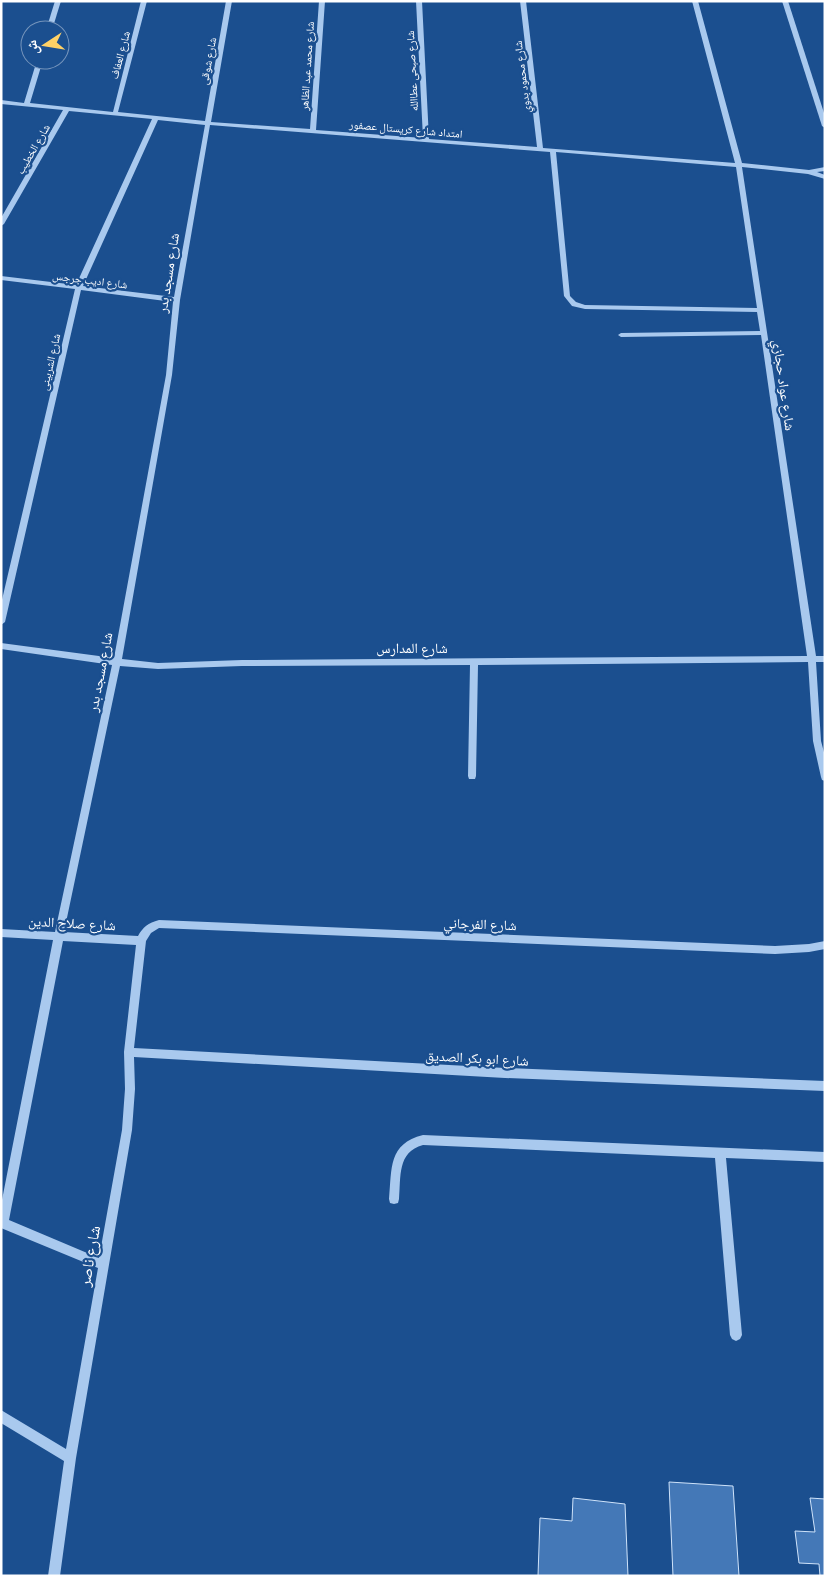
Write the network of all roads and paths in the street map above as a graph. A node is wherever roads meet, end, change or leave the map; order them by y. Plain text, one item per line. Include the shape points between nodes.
1 (58, 1) edge
2 (144, 1) edge
3 (229, 1) edge
4 (322, 1) edge
5 (419, 1) edge
6 (523, 1) edge
7 (695, 1) edge
8 (785, 1) edge
9 (52, 20) edge
10 (37, 70) edge
11 (1, 102) edge
12 (27, 104) junction
13 (67, 109) junction
14 (115, 114) junction
15 (156, 118) junction
16 (206, 124) junction
17 (825, 126) edge
18 (313, 132) junction
19 (426, 141) junction
20 (540, 150) junction
21 (553, 151) junction
22 (739, 165) junction
23 (825, 168) edge
24 (809, 172) junction
25 (825, 177) edge
26 (1, 224) edge
27 (1, 278) edge
28 (78, 289) junction
29 (177, 300) junction
30 (760, 310) junction
31 (764, 333) junction
32 (620, 334) dead end
33 (1, 622) edge
34 (1, 646) edge
35 (812, 659) junction
36 (825, 660) edge
37 (474, 661) junction
38 (117, 662) junction
39 (472, 776) dead end
40 (825, 776) edge
41 (1, 933) edge
42 (59, 936) junction
43 (141, 941) junction
44 (825, 945) edge
45 (129, 1052) junction
46 (825, 1086) edge
47 (720, 1154) junction
48 (825, 1158) edge
49 (394, 1198) dead end
50 (2, 1222) edge
51 (104, 1265) junction
52 (736, 1335) dead end
53 (1, 1416) edge
54 (70, 1458) junction
55 (54, 1576) edge

1 - 9 street
2 - 14 street, شارع العفاف
3 - 16 street, شارع شوقى
4 - 18 street, شارع محمد عبد الظاهر
5 - 19 street, شارع صبحى عطاالله
6 - 20 street, شارع محمود بدوي
7 - 22 street, شارع عواد حجازي
8 - 17 street
10 - 12 street
11 - 12 street, امتداد شارع كريستال عصفور
12 - 13 street, امتداد شارع كريستال عصفور
13 - 14 street, امتداد شارع كريستال عصفور
13 - 26 street, شارع الخطيب
14 - 15 street, امتداد شارع كريستال عصفور
15 - 16 street, امتداد شارع كريستال عصفور
15 - 28 street, شارع الشربينى
16 - 18 street, امتداد شارع كريستال عصفور
16 - 29 street, شارع مسجد بدر
18 - 19 street, امتداد شارع كريستال عصفور
19 - 20 street, امتداد شارع كريستال عصفور
20 - 21 street, امتداد شارع كريستال عصفور
21 - 22 street, امتداد شارع كريستال عصفور
21 - 30 street via 567,296 574,304 585,307
22 - 24 street, امتداد شارع كريستال عصفور
22 - 30 street, شارع عواد حجازي
23 - 24 street, امتداد شارع كريستال عصفور
24 - 25 street, امتداد شارع كريستال عصفور
27 - 28 street, شارع اديب جرجس
28 - 29 street, شارع اديب جرجس
28 - 33 street, شارع الشربينى
29 - 38 street, شارع مسجد بدر via 169,376
30 - 31 street, شارع عواد حجازي
31 - 32 street
31 - 35 street, شارع عواد حجازي
34 - 38 street, شارع المدارس
35 - 36 street, شارع المدارس
35 - 37 street, شارع المدارس
35 - 40 street, شارع عواد حجازي via 817,741
37 - 38 street, شارع المدارس via 200,666
37 - 39 street
38 - 42 street, شارع مسجد بدر
41 - 42 street, شارع صلاح الدين
42 - 43 street, شارع صلاح الدين
42 - 50 street, شارع مسجد بدر
43 - 44 street, شارع الفرجاني via 146,931 159,924 775,950
43 - 45 street, شارع ناصر
45 - 46 street, شارع ابو بكر الصديق via 504,1073
45 - 51 street, شارع ناصر via 128,1130
47 - 48 street
47 - 49 street via 423,1140 408,1144 402,1151
47 - 52 street
50 - 51 street
51 - 54 street, شارع ناصر
53 - 54 street
54 - 55 street, شارع ناصر

